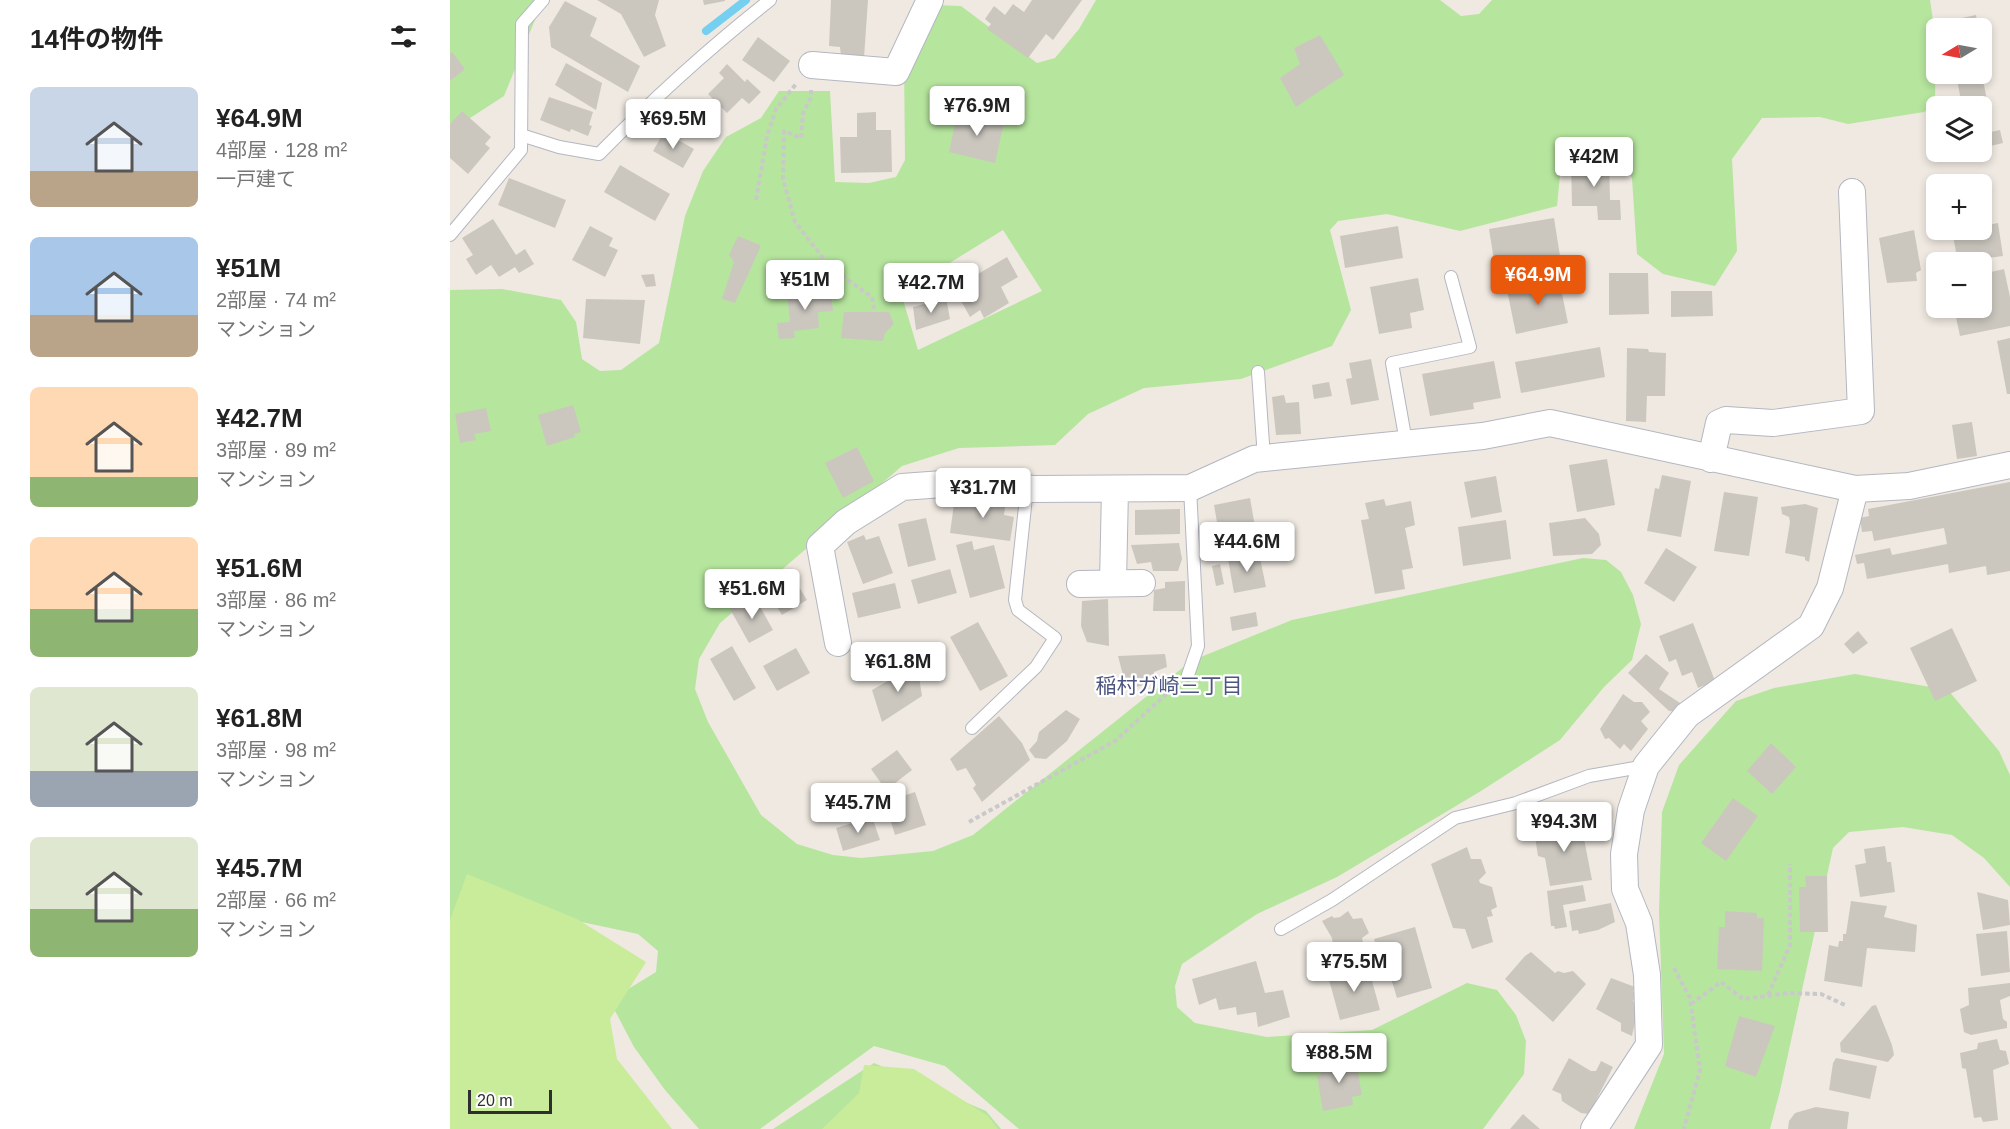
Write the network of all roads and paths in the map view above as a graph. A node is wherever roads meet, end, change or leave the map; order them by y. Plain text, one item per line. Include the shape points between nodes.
1 (543, 0) edge
2 (770, 0) edge
3 (930, 0) edge
4 (812, 65) junction
5 (521, 135) junction
6 (1852, 192) dead end
7 (756, 200) dead end
8 (450, 235) edge
9 (1451, 277) dead end
10 (874, 309) dead end
11 (1257, 372) dead end
12 (1406, 442) junction
13 (1264, 458) junction
14 (1711, 459) junction
15 (2010, 465) edge
16 (1027, 488) junction
17 (1190, 488) junction
18 (1115, 489) junction
19 (1855, 489) junction
20 (1113, 583) junction
21 (1142, 583) dead end
22 (1080, 584) dead end
23 (838, 643) dead end
24 (1188, 675) joint
25 (972, 728) dead end
26 (1646, 766) junction
27 (969, 822) dead end
28 (1790, 864) dead end
29 (1281, 929) dead end
30 (1674, 968) dead end
31 (1767, 996) junction
32 (1691, 1004) junction
33 (1845, 1005) dead end
34 (1594, 1129) edge
35 (1684, 1129) edge

1 - 5 lane via 522,24
2 - 5 lane via 651,100 599,154
3 - 4 street via 896,72
4 - 7 path via 776,109
4 - 10 path via 812,97 803,113 801,138 784,131 783,179 795,222 831,267 872,297
5 - 8 lane via 521,150
6 - 14 street via 1861,411 1773,423 1726,420 1719,423
9 - 12 lane via 1470,347 1392,363
11 - 13 lane
12 - 13 street
12 - 14 street via 1483,435 1550,423
13 - 17 street
14 - 19 street
15 - 19 street via 1909,486
16 - 18 street
16 - 23 street via 970,482 902,487 846,522 820,546
16 - 25 lane via 1015,600 1018,610 1055,638 1036,667
17 - 18 street
17 - 24 lane via 1198,646
18 - 20 street
19 - 26 street via 1830,588 1811,626 1688,716
20 - 21 street
20 - 22 street
24 - 27 path via 1115,741
26 - 29 lane via 1589,776 1516,803 1455,818
26 - 34 street via 1631,810 1624,854 1625,889 1639,923 1647,975 1649,1045
28 - 31 path via 1790,945
30 - 32 path
31 - 32 path via 1743,999 1721,982
31 - 33 path via 1821,994
32 - 35 path via 1700,1070

